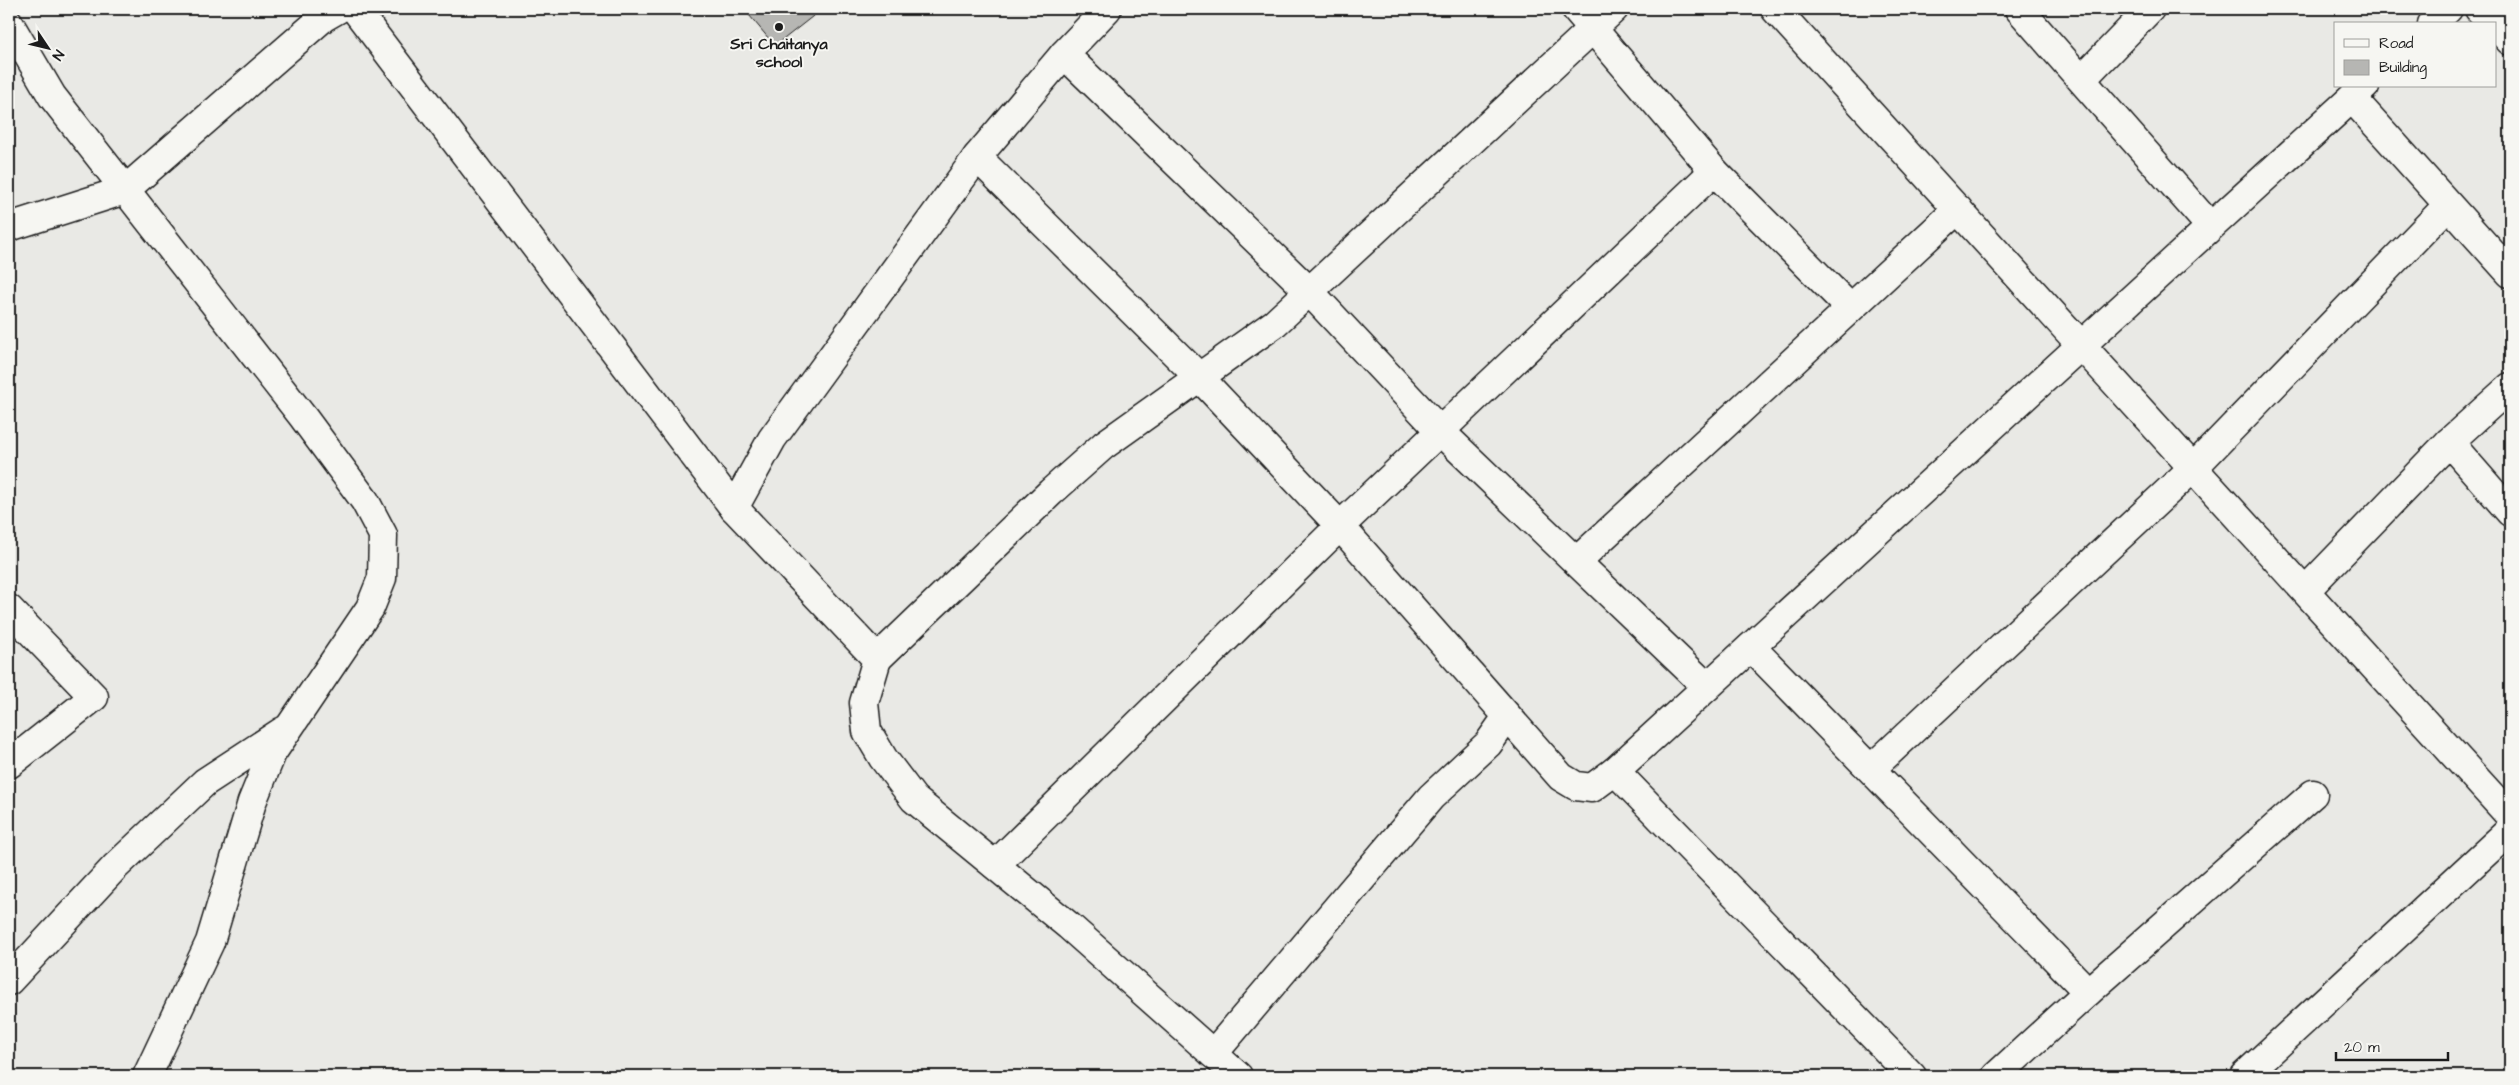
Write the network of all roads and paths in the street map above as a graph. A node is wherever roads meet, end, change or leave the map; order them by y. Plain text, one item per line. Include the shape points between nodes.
1 (355, 9) edge
2 (1107, 9) edge
3 (1614, 9) edge
4 (1775, 9) edge
5 (2019, 9) edge
6 (2150, 9) edge
7 (2448, 9) edge
8 (2479, 9) edge
9 (328, 11) edge
10 (1584, 19) edge
11 (2434, 22) edge
12 (2493, 22) edge
13 (9, 23) edge
14 (2496, 25) edge
15 (2510, 40) edge
16 (1064, 54) junction
17 (2082, 79) junction
18 (2359, 92) edge
19 (977, 157) junction
20 (1714, 171) junction
21 (125, 190) junction
22 (2448, 204) junction
23 (1958, 209) junction
24 (2210, 226) junction
25 (9, 227) edge
26 (2510, 273) edge
27 (1309, 291) junction
28 (1850, 308) junction
29 (2082, 343) junction
30 (1200, 378) junction
31 (2510, 387) edge
32 (1441, 432) junction
33 (2450, 442) junction
34 (2194, 467) junction
35 (734, 508) junction
36 (2510, 512) edge
37 (1340, 526) junction
38 (1576, 561) junction
39 (2306, 590) junction
40 (9, 609) edge
41 (1751, 647) junction
42 (877, 659) junction
43 (1707, 687) junction
44 (1506, 717) junction
45 (290, 726) junction
46 (9, 764) edge
47 (1871, 769) junction
48 (1615, 771) junction
49 (2313, 794) dead end
50 (2510, 816) edge
51 (2510, 830) edge
52 (996, 865) junction
53 (9, 981) edge
54 (2088, 992) junction
55 (1213, 1054) junction
56 (147, 1076) edge
57 (1238, 1076) edge
58 (1912, 1076) edge
59 (1996, 1076) edge
60 (2244, 1076) edge

1 - 35 street
2 - 16 street
3 - 10 street
4 - 23 street
5 - 17 street
6 - 17 street
7 - 11 street
8 - 12 street
9 - 21 street
10 - 20 street
10 - 27 street
13 - 21 street via 52,96
14 - 15 street
16 - 19 street
16 - 27 street
17 - 24 street
18 - 22 street
18 - 24 street
19 - 30 street
19 - 35 street via 772,438
20 - 28 street
20 - 32 street
21 - 25 street
21 - 45 street via 304,417 365,501 383,535 382,578 370,608
22 - 26 street
22 - 34 street
23 - 28 street
23 - 29 street
24 - 29 street
27 - 30 street via 1274,324
27 - 32 street
28 - 38 street
29 - 34 street
29 - 41 street
30 - 37 street
30 - 42 street via 1104,445
31 - 33 street
32 - 37 street
32 - 38 street
33 - 36 street
33 - 39 street
34 - 39 street
34 - 47 street
35 - 42 street
37 - 44 street
37 - 52 street
38 - 43 street
39 - 50 street
40 - 46 street via 94,697
41 - 43 street
41 - 47 street
42 - 52 street via 864,703 867,731 871,738 914,799
43 - 48 street
44 - 48 street via 1562,777 1576,786 1592,788
44 - 55 street via 1488,744 1431,797
45 - 53 street via 205,782 115,867
45 - 56 street via 272,753 252,802 210,942
47 - 54 street
48 - 58 street
49 - 54 street
51 - 60 street
52 - 55 street
54 - 59 street
55 - 57 street

